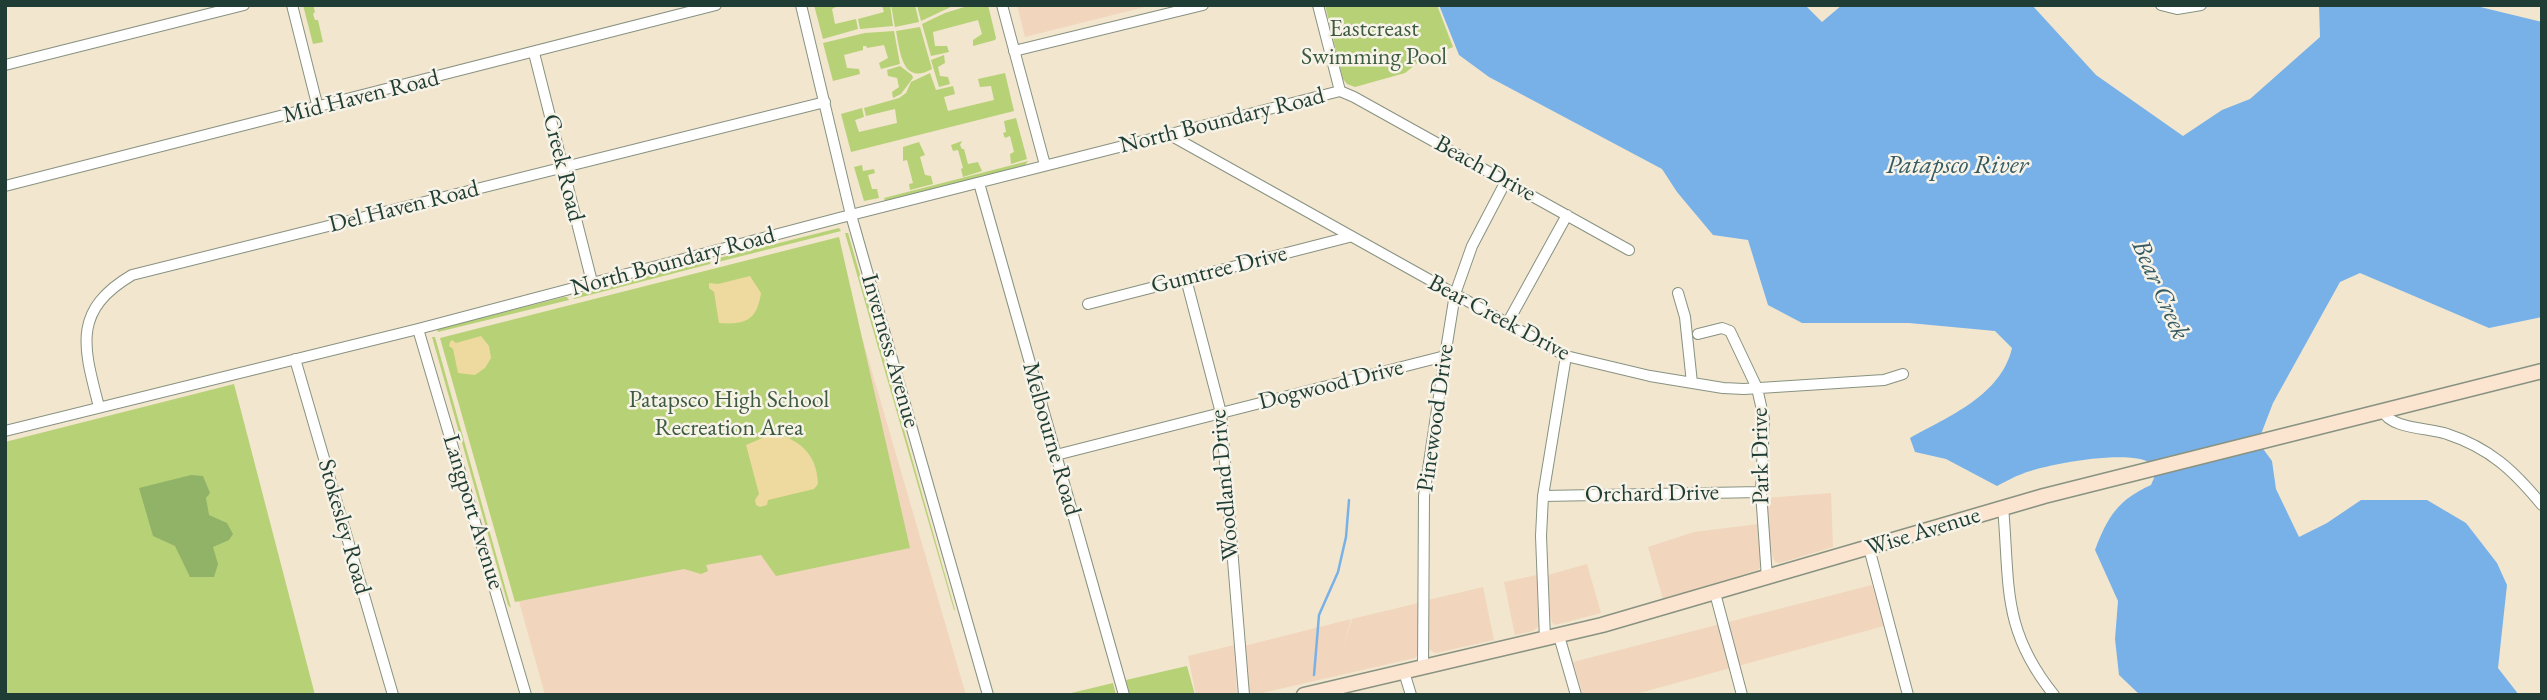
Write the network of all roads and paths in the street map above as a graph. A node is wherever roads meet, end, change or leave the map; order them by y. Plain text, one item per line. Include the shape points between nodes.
1 (243, 5) edge
2 (292, 5) edge
3 (716, 5) edge
4 (801, 5) edge
5 (1002, 5) edge
6 (1203, 5) edge
7 (1318, 5) edge
8 (2161, 5) edge
9 (2201, 5) edge
10 (1014, 51) junction
11 (534, 53) junction
12 (5, 65) edge
13 (1340, 91) junction
14 (825, 102) junction
15 (318, 108) junction
16 (1170, 135) junction
17 (1045, 165) junction
18 (563, 167) junction
19 (1506, 181) junction
20 (979, 183) junction
21 (5, 186) edge
22 (851, 215) junction
23 (1567, 215) junction
24 (1349, 237) junction
25 (1629, 250) dead end
26 (1186, 279) junction
27 (592, 282) junction
28 (1678, 293) dead end
29 (1455, 294) junction
30 (1088, 304) dead end
31 (1508, 322) junction
32 (418, 329) junction
33 (1698, 334) dead end
34 (1444, 356) junction
35 (1566, 356) junction
36 (295, 359) junction
37 (2542, 371) edge
38 (1903, 374) dead end
39 (1692, 383) junction
40 (1757, 388) junction
41 (99, 407) junction
42 (2383, 411) junction
43 (1221, 413) junction
44 (5, 430) edge
45 (1056, 455) junction
46 (1761, 492) junction
47 (1543, 496) junction
48 (2542, 505) edge
49 (2003, 508) junction
50 (1869, 548) junction
51 (1767, 578) junction
52 (1715, 593) junction
53 (1552, 637) junction
54 (1423, 667) junction
55 (1404, 672) junction
56 (393, 695) edge
57 (526, 695) edge
58 (988, 695) edge
59 (1124, 695) edge
60 (1244, 695) edge
61 (1304, 695) edge
62 (1410, 695) edge
63 (1576, 695) edge
64 (1742, 695) edge
65 (1908, 695) edge
66 (2054, 695) edge

1 - 12 street
2 - 15 street
3 - 11 street, Mid Haven Road
4 - 14 street, Inverness Avenue
5 - 10 street
6 - 10 street
7 - 13 street
8 - 9 street via 2177,9
10 - 17 street
11 - 15 street, Mid Haven Road
11 - 18 street, Creek Road
13 - 16 street, North Boundary Road
13 - 19 street, Beach Drive
14 - 18 street, Del Haven Road
14 - 22 street, Inverness Avenue
15 - 21 street, Mid Haven Road
16 - 17 street, North Boundary Road
16 - 24 street, Bear Creek Drive
17 - 20 street, North Boundary Road
18 - 27 street, Creek Road
18 - 41 street, Del Haven Road via 132,275 100,301 85,330 87,362
19 - 23 street, Beach Drive
19 - 29 street, Pinewood Drive via 1472,246
20 - 22 street, North Boundary Road
20 - 45 street, Melbourne Road
22 - 27 street, North Boundary Road
22 - 58 street, Inverness Avenue
23 - 25 street, Beach Drive
23 - 31 street
24 - 26 street, Gumtree Drive
24 - 29 street, Bear Creek Drive
26 - 30 street, Gumtree Drive
26 - 43 street, Woodland Drive
27 - 32 street, North Boundary Road
28 - 39 street
29 - 31 street, Bear Creek Drive
29 - 34 street, Pinewood Drive
31 - 35 street, Bear Creek Drive
32 - 36 street, North Boundary Road
32 - 57 street, Langport Avenue
33 - 40 street, Park Drive via 1723,328 1730,331
34 - 43 street, Dogwood Drive
34 - 54 street, Pinewood Drive via 1424,496
35 - 39 street, Bear Creek Drive
35 - 47 street
36 - 41 street, North Boundary Road
36 - 56 street, Stokesley Road
37 - 42 main road, Wise Avenue
38 - 40 street, Bear Creek Drive via 1884,380
39 - 40 street, Bear Creek Drive
40 - 46 street, Park Drive via 1764,419
41 - 44 street, North Boundary Road
42 - 48 street via 2394,422 2447,434 2494,457 2512,470
42 - 49 main road, Wise Avenue
43 - 45 street, Dogwood Drive
43 - 60 street, Woodland Drive
45 - 59 street, Melbourne Road
46 - 47 street, Orchard Drive
46 - 51 street, Park Drive
47 - 53 street via 1541,536
49 - 50 main road, Wise Avenue
49 - 66 street via 2011,611 2024,648
50 - 51 main road, Wise Avenue
50 - 65 street
51 - 52 main road, Wise Avenue
52 - 53 main road, Wise Avenue
52 - 64 street
53 - 54 main road, Wise Avenue
53 - 63 street
54 - 55 main road, Wise Avenue
55 - 61 main road, Wise Avenue
55 - 62 street

